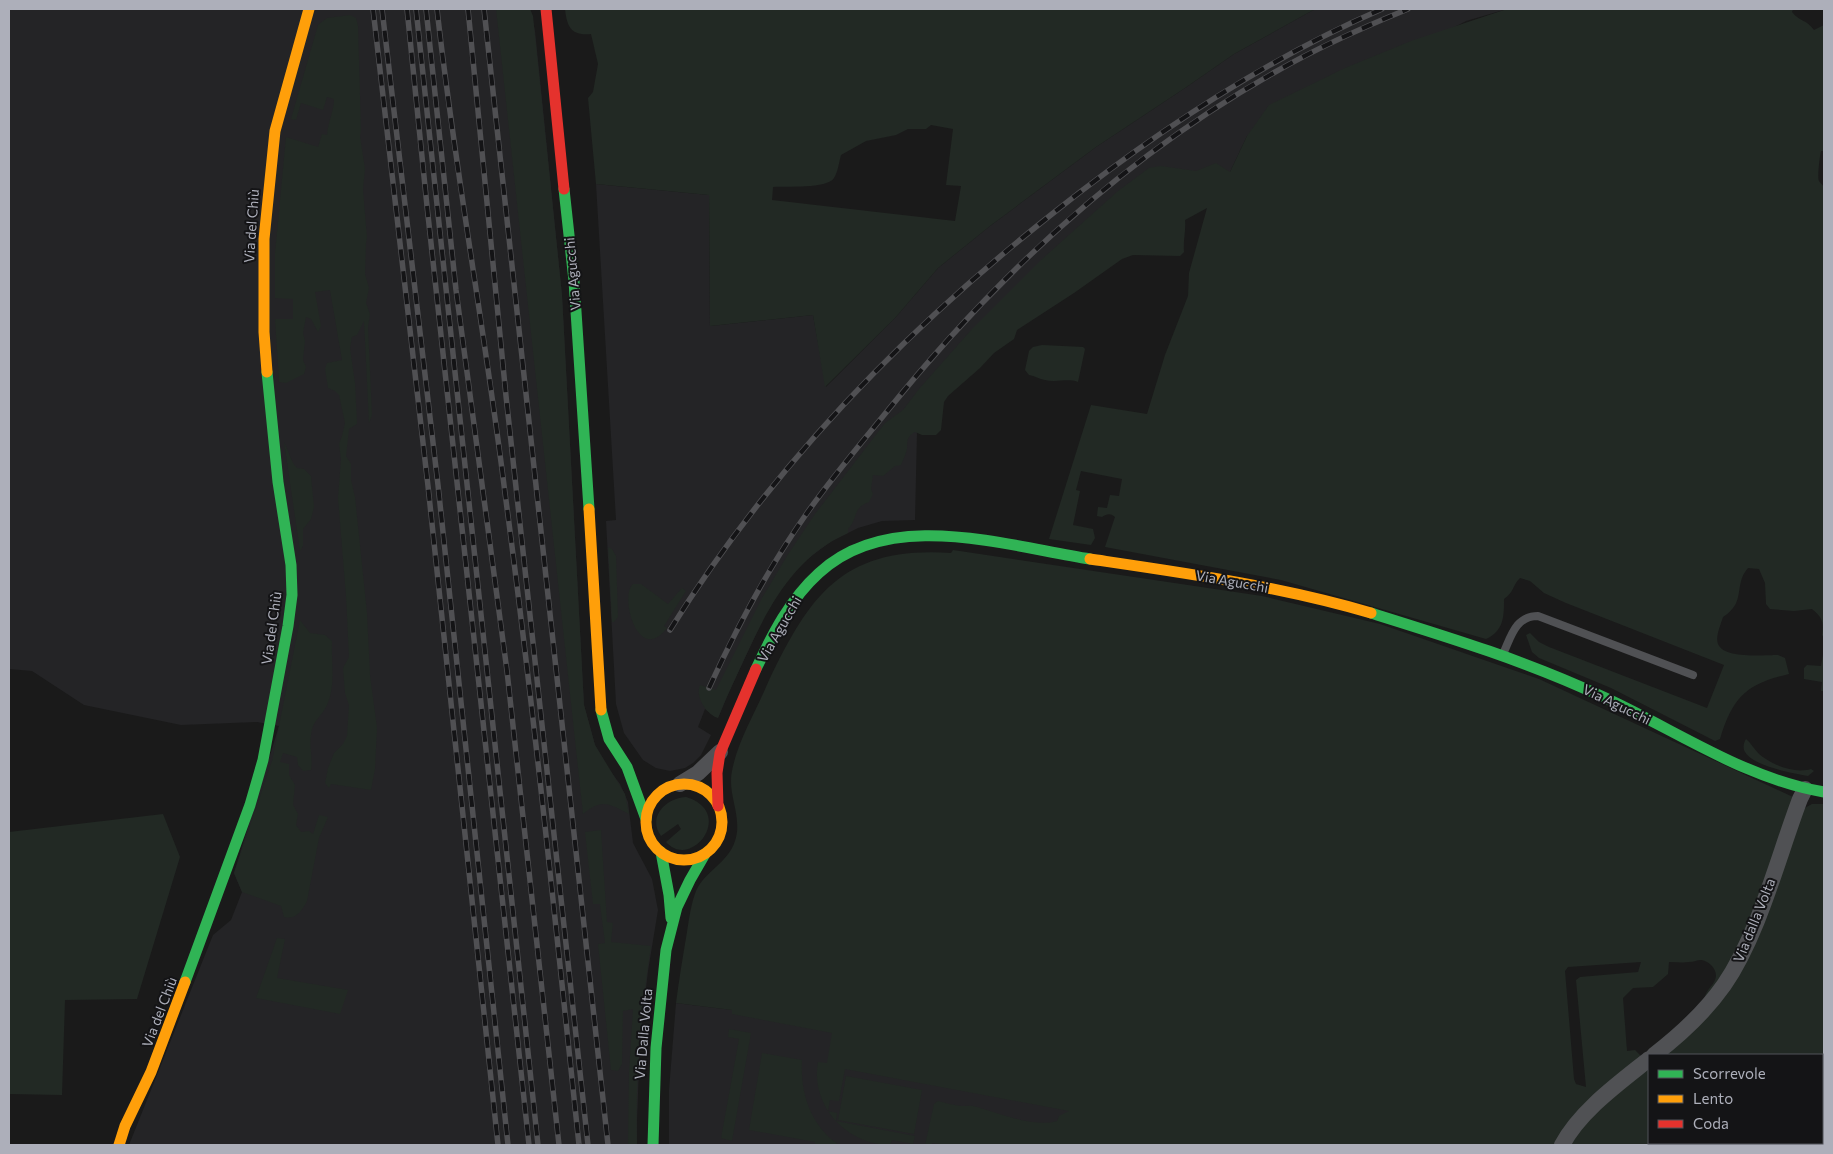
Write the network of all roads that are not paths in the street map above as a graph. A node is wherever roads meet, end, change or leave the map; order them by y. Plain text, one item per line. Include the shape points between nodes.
1 (314, 10) edge
2 (545, 11) edge
3 (1502, 656) junction
4 (1693, 676) dead end
5 (720, 752) junction
6 (627, 767) junction
7 (640, 776) dead end
8 (653, 781) dead end
9 (676, 785) junction
10 (1805, 789) junction
11 (1824, 792) edge
12 (718, 806) junction
13 (646, 819) junction
14 (661, 852) junction
15 (705, 854) junction
16 (671, 926) junction
17 (1655, 1054) edge
18 (1648, 1060) edge
19 (119, 1145) edge
20 (653, 1145) edge
21 (1562, 1145) edge

1 - 19 street, Via del Chiù via 275,131 264,248 264,332 269,406 291,565 288,626 263,760 250,806 172,1021
2 - 6 street, Via Agucchi via 574,281 599,697 605,730
3 - 4 lane via 1520,622 1538,616
3 - 5 street, Via Agucchi via 1378,615 1284,591 986,543 905,536 847,553 828,565 805,587 782,619
3 - 10 street, Via Agucchi via 1613,701 1757,773
5 - 9 street, Via Agucchi via 698,773
5 - 12 street, Via Agucchi
6 - 7 street, Via Agucchi
6 - 13 street, Via Agucchi
8 - 9 street
9 - 12 street via 690,784 704,790
9 - 13 street via 662,790 654,798
10 - 11 street, Via Agucchi
10 - 17 street, Via dalla Volta via 1740,958 1705,1008
12 - 15 street via 722,824 720,832
13 - 14 street via 649,836
14 - 15 street via 678,860
14 - 16 street, Via Dalla Volta via 670,895
15 - 16 street, Via Dalla Volta via 686,885
16 - 20 street, Via Dalla Volta via 657,1022
18 - 21 street via 1585,1115

